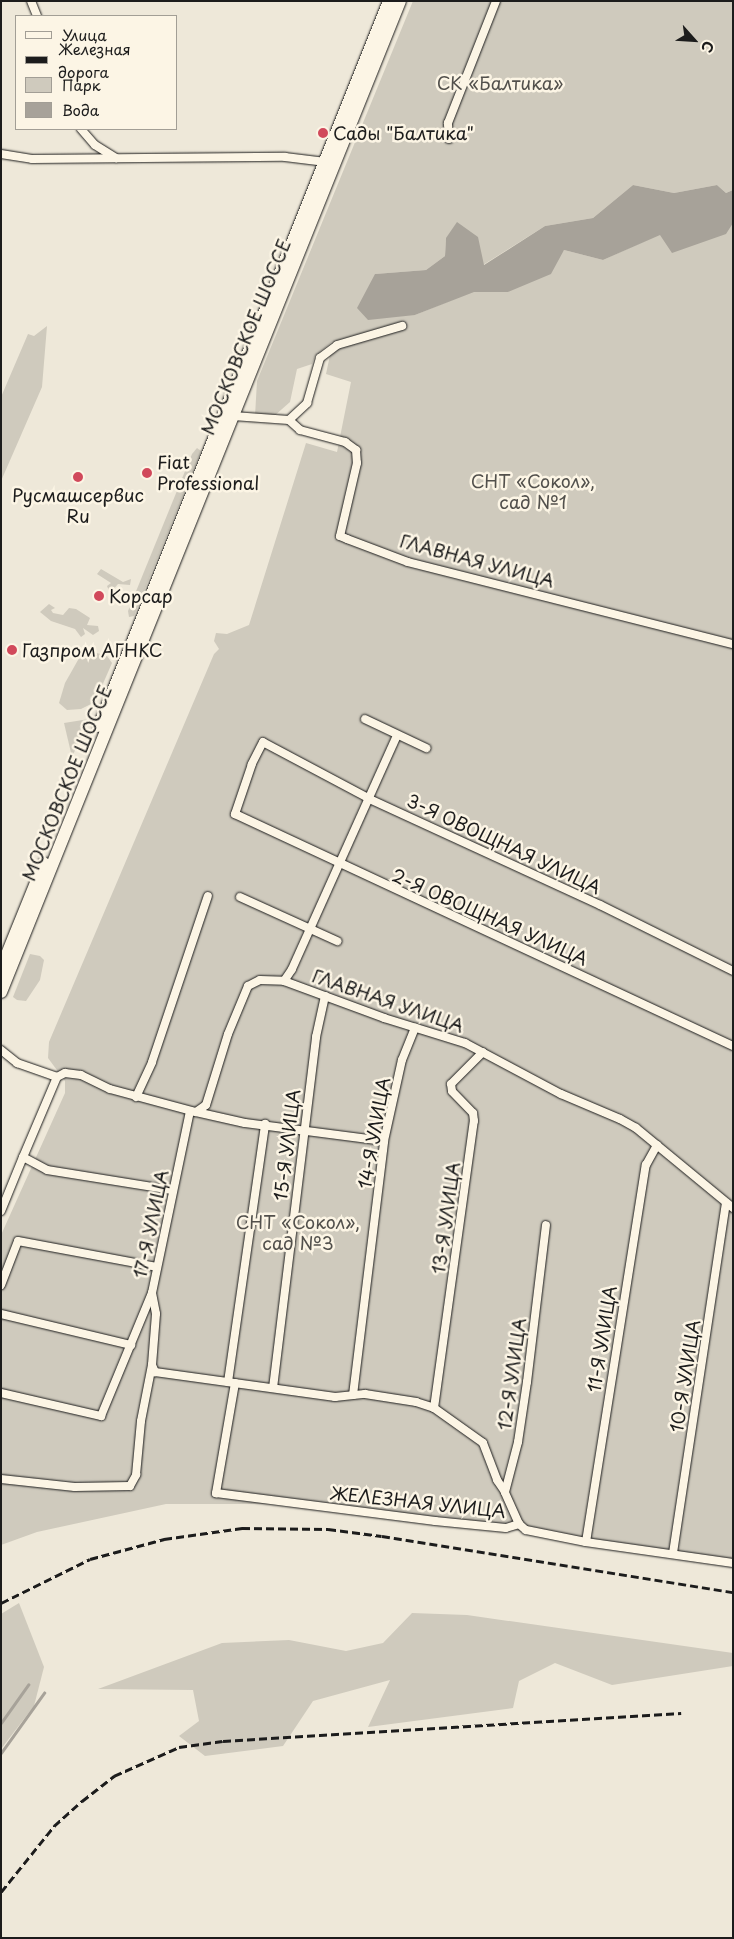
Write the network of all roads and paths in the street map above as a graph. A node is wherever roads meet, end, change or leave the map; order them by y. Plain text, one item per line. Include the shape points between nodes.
1 (32, 1) edge
2 (389, 1) edge
3 (400, 1) edge
4 (496, 1) edge
5 (37, 15) edge
6 (82, 130) edge
7 (449, 139) dead end
8 (1, 154) edge
9 (116, 159) junction
10 (329, 164) junction
11 (402, 326) dead end
12 (233, 416) junction
13 (289, 420) junction
14 (733, 644) edge
15 (365, 719) dead end
16 (396, 735) junction
17 (426, 748) dead end
18 (370, 799) junction
19 (235, 814) joint
20 (339, 864) junction
21 (208, 896) dead end
22 (240, 897) dead end
23 (309, 929) junction
24 (18, 938) junction
25 (337, 941) dead end
26 (1, 969) edge
27 (733, 971) edge
28 (284, 980) junction
29 (1, 992) edge
30 (324, 996) junction
31 (415, 1027) junction
32 (733, 1046) edge
33 (1, 1050) edge
34 (483, 1052) junction
35 (57, 1077) junction
36 (136, 1097) junction
37 (193, 1111) junction
38 (265, 1124) junction
39 (304, 1129) junction
40 (384, 1142) junction
41 (657, 1145) junction
42 (23, 1157) junction
43 (172, 1190) junction
44 (726, 1203) junction
45 (733, 1208) edge
46 (1, 1212) edge
47 (546, 1225) dead end
48 (157, 1267) junction
49 (1, 1285) edge
50 (152, 1293) junction
51 (1, 1314) edge
52 (131, 1344) junction
53 (153, 1368) junction
54 (232, 1382) junction
55 (273, 1388) junction
56 (1, 1393) edge
57 (353, 1395) junction
58 (434, 1408) junction
59 (1, 1480) edge
60 (505, 1492) junction
61 (519, 1524) junction
62 (586, 1542) junction
63 (673, 1554) junction
64 (733, 1563) edge

1 - 5 street
2 - 10 main road, МОСКОВСКОЕ ШОССЕ
3 - 10 main road, МОСКОВСКОЕ ШОССЕ
4 - 7 street via 448,123
6 - 9 street via 95,145
8 - 9 street via 32,159
9 - 10 street via 285,157
10 - 12 main road, МОСКОВСКОЕ ШОССЕ
10 - 24 main road, МОСКОВСКОЕ ШОССЕ
11 - 13 street via 338,345 320,358 307,403
12 - 13 street, ГЛАВНАЯ УЛИЦА
12 - 24 main road, МОСКОВСКОЕ ШОССЕ
13 - 14 street, ГЛАВНАЯ УЛИЦА via 300,430 345,442 356,450 358,463 340,536 408,562
15 - 16 street
16 - 17 street
16 - 18 street
18 - 19 street, 3-Я ОВОЩНАЯ УЛИЦА via 263,742
18 - 20 street
18 - 27 street, 3-Я ОВОЩНАЯ УЛИЦА via 600,905
19 - 20 street, 2-Я ОВОЩНАЯ УЛИЦА
20 - 23 street
20 - 32 street, 2-Я ОВОЩНАЯ УЛИЦА
21 - 36 street via 152,1062
22 - 23 street
23 - 25 street
23 - 28 street
24 - 26 main road, МОСКОВСКОЕ ШОССЕ
24 - 29 main road, МОСКОВСКОЕ ШОССЕ
28 - 30 street, ГЛАВНАЯ УЛИЦА
28 - 37 street, ГЛАВНАЯ УЛИЦА via 260,980 248,986 228,1034 206,1105
30 - 31 street, ГЛАВНАЯ УЛИЦА
30 - 39 street, 15-Я УЛИЦА
31 - 34 street, ГЛАВНАЯ УЛИЦА via 448,1036
31 - 40 street, 14-Я УЛИЦА via 402,1060
33 - 35 street via 17,1063
34 - 41 street, ГЛАВНАЯ УЛИЦА via 561,1094 620,1119
34 - 58 street, 13-Я УЛИЦА via 451,1084 452,1091 473,1114 474,1121
35 - 36 street via 65,1073 81,1075
35 - 42 street
36 - 37 street
37 - 38 street via 245,1123
37 - 43 street, 17-Я УЛИЦА
38 - 39 street
38 - 54 street
39 - 40 street
39 - 55 street, 15-Я УЛИЦА
40 - 57 street, 14-Я УЛИЦА
41 - 44 street, ГЛАВНАЯ УЛИЦА
41 - 62 street, 11-Я УЛИЦА via 648,1155 644,1171
42 - 43 street via 39,1167
42 - 46 street
43 - 48 street, 17-Я УЛИЦА
44 - 45 street, ГЛАВНАЯ УЛИЦА
44 - 63 street, 10-Я УЛИЦА
47 - 60 street, 12-Я УЛИЦА via 518,1442
48 - 49 street via 18,1240
48 - 50 street, 17-Я УЛИЦА
50 - 52 street
50 - 53 street, 17-Я УЛИЦА via 156,1314
51 - 52 street
52 - 56 street via 101,1416
53 - 54 street
53 - 59 street, 17-Я УЛИЦА via 134,1481 130,1486 114,1488
54 - 55 street
54 - 61 street, ЖЕЛЕЗНАЯ УЛИЦА via 216,1493 444,1522 506,1528
55 - 57 street via 335,1397
57 - 58 street via 388,1397
58 - 60 street via 483,1443
60 - 61 street
61 - 62 street, ЖЕЛЕЗНАЯ УЛИЦА via 526,1530
62 - 63 street, ЖЕЛЕЗНАЯ УЛИЦА
63 - 64 street, ЖЕЛЕЗНАЯ УЛИЦА

